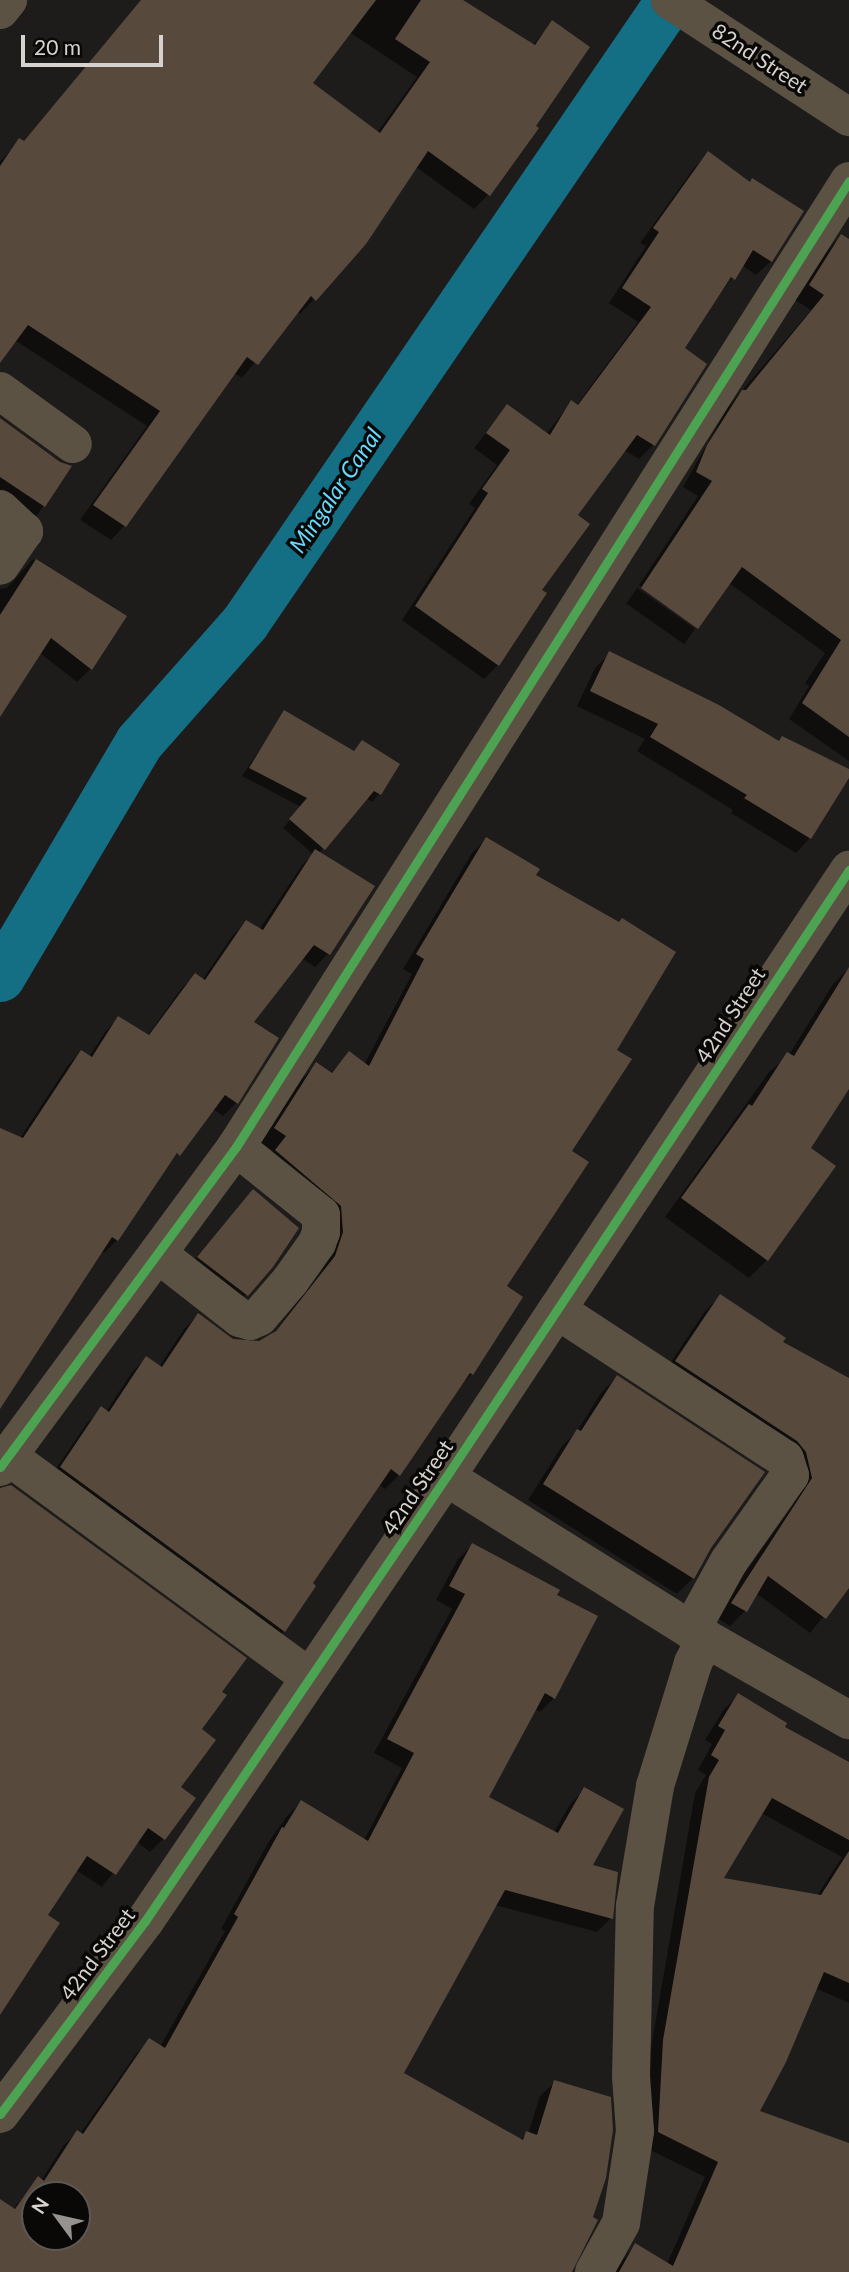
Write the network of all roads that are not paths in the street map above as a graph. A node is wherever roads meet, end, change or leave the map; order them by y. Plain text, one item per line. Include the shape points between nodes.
1 (8, 0) edge
2 (670, 0) edge
3 (0, 10) edge
4 (843, 101) edge
5 (849, 181) edge
6 (0, 391) edge
7 (73, 444) dead end
8 (0, 509) edge
9 (0, 566) edge
10 (849, 870) edge
11 (236, 1147) junction
12 (158, 1254) junction
13 (557, 1310) junction
14 (4, 1461) edge
15 (446, 1477) junction
16 (699, 1634) junction
17 (309, 1677) junction
18 (849, 1720) edge
19 (0, 2114) edge
20 (594, 2272) edge

1 - 3 street
2 - 4 street, 82nd Street
5 - 11 street
6 - 7 street
8 - 9 street via 24,531
10 - 13 street, 42nd Street
11 - 12 street
11 - 12 street via 321,1215 317,1243 290,1281 259,1317 250,1321
12 - 14 street
13 - 15 street, 42nd Street
13 - 16 street via 785,1459 790,1475 736,1551
14 - 17 street
15 - 16 street
15 - 17 street, 42nd Street
16 - 18 street
16 - 20 street via 655,1786 635,1906 631,2077 635,2131 621,2223
17 - 19 street, 42nd Street via 145,1921

